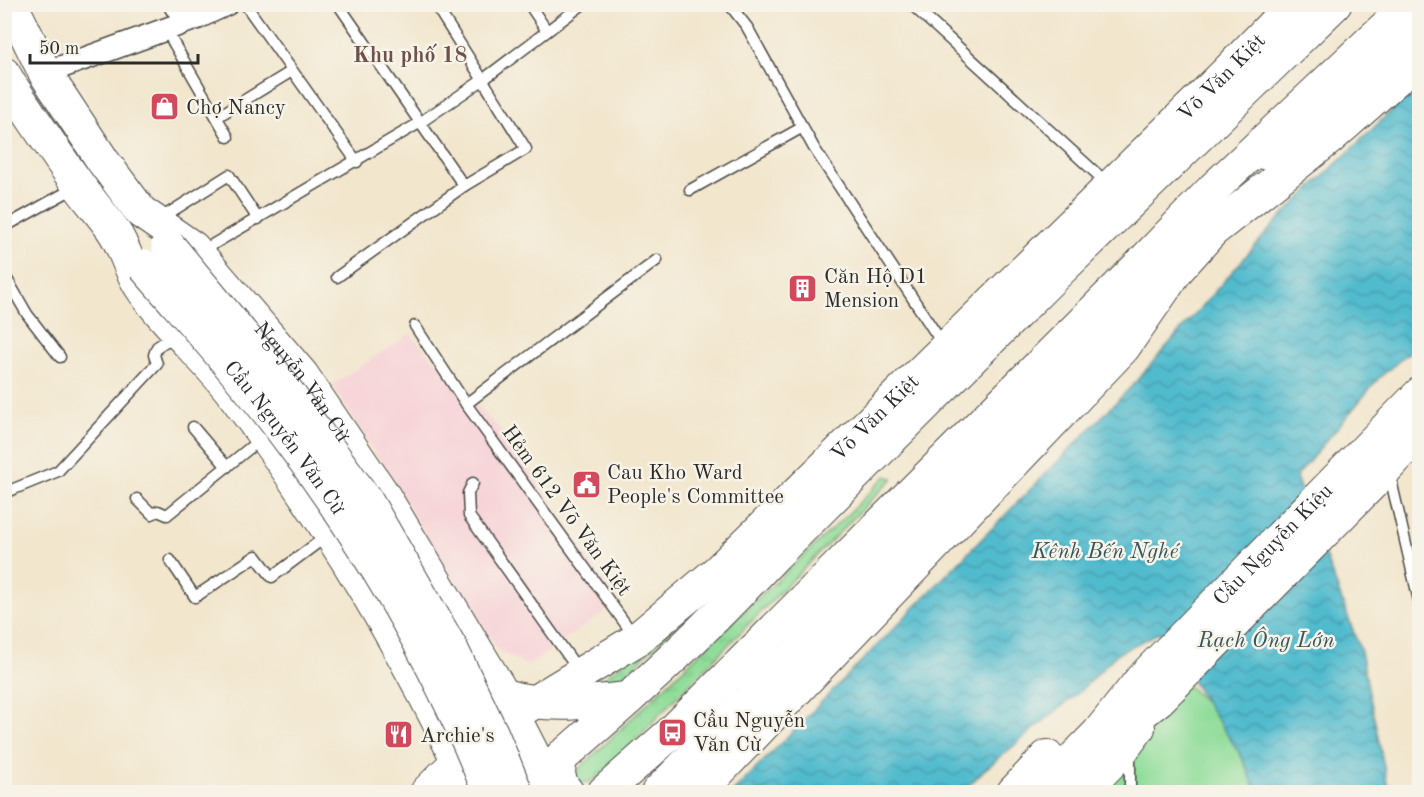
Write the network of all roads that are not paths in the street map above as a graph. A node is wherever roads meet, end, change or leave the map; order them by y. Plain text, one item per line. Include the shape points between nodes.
1 (11, 4) edge
2 (227, 4) edge
3 (245, 4) edge
4 (338, 4) edge
5 (435, 4) edge
6 (529, 4) edge
7 (583, 4) edge
8 (729, 4) edge
9 (910, 4) edge
10 (1293, 4) edge
11 (1335, 4) edge
12 (1410, 4) edge
13 (176, 5) edge
14 (197, 18) junction
15 (1419, 29) edge
16 (166, 30) junction
17 (547, 31) junction
18 (1419, 58) edge
19 (292, 71) junction
20 (45, 73) junction
21 (484, 79) junction
22 (7, 83) edge
23 (218, 117) junction
24 (421, 122) junction
25 (802, 127) junction
26 (228, 137) dead end
27 (357, 162) junction
28 (78, 185) junction
29 (464, 186) junction
30 (1111, 187) junction
31 (1214, 188) junction
32 (690, 190) dead end
33 (258, 219) junction
34 (4, 227) edge
35 (115, 231) junction
36 (166, 233) junction
37 (657, 260) dead end
38 (1142, 263) junction
39 (1178, 270) junction
40 (4, 274) edge
41 (337, 277) dead end
42 (1120, 318) junction
43 (415, 326) dead end
44 (178, 333) junction
45 (946, 348) junction
46 (60, 357) dead end
47 (1419, 393) edge
48 (466, 404) junction
49 (193, 427) dead end
50 (1419, 433) edge
51 (265, 436) junction
52 (227, 467) junction
53 (1373, 469) junction
54 (473, 483) dead end
55 (4, 493) edge
56 (137, 499) dead end
57 (331, 533) junction
58 (1415, 559) edge
59 (170, 560) dead end
60 (1419, 605) edge
61 (468, 637) junction
62 (636, 640) junction
63 (410, 669) junction
64 (581, 674) junction
65 (1160, 679) junction
66 (629, 698) junction
67 (516, 704) junction
68 (458, 762) junction
69 (1124, 762) junction
70 (549, 781) edge
71 (428, 792) edge
72 (472, 792) edge
73 (489, 792) edge
74 (516, 792) edge
75 (604, 792) edge
76 (658, 792) edge
77 (699, 792) edge
78 (1013, 792) edge
79 (1040, 792) edge
80 (1055, 792) edge
81 (1083, 792) edge
82 (1130, 792) edge

1 - 20 main road, Nguyễn Văn Cừ
2 - 14 street
3 - 19 lane
4 - 24 lane
5 - 21 lane
6 - 17 lane
7 - 17 lane
8 - 25 lane via 747,27
9 - 30 lane
10 - 30 main road, Võ Văn Kiệt
11 - 66 main road, Võ Văn Kiệt via 1133,198
12 - 31 main road
13 - 14 street
14 - 16 street
15 - 31 main road via 1332,108
16 - 20 street
16 - 23 lane
17 - 21 lane
18 - 39 main road via 1331,137 1212,231
19 - 23 lane
19 - 27 lane
20 - 36 main road, Nguyễn Văn Cừ via 103,161
21 - 24 lane
21 - 29 lane via 526,149
22 - 28 main road
23 - 26 lane
24 - 27 lane
24 - 29 lane
25 - 32 lane
25 - 45 lane
27 - 33 lane
28 - 34 lane
28 - 35 main road
29 - 41 lane
30 - 45 main road, Võ Văn Kiệt
31 - 38 main road
33 - 36 lane
33 - 36 lane via 228,175
35 - 44 main road via 140,286
35 - 73 main road, Cầu Nguyễn Văn Cừ, bridge via 276,422 349,523 425,654
36 - 61 main road, Nguyễn Văn Cừ via 302,375 382,493
36 - 74 main road, Cầu Nguyễn Văn Cừ, bridge via 367,502 452,650
37 - 48 lane
38 - 42 main road
38 - 75 main road via 672,732
39 - 42 main road
39 - 77 main road via 1123,348
40 - 46 lane via 27,314
42 - 76 main road via 1032,406 880,570
43 - 48 lane, Hẻm 612 Võ Văn Kiệt
44 - 51 main road via 236,397
44 - 55 lane via 157,346 157,364 58,471
45 - 62 main road, Võ Văn Kiệt via 717,572
47 - 53 main road
48 - 62 lane, Hẻm 612 Võ Văn Kiệt
49 - 52 lane
50 - 53 main road
51 - 52 lane
51 - 57 main road
52 - 56 lane via 167,515 158,511 152,514
53 - 58 lane via 1393,489
53 - 65 main road, Cầu Nguyễn Kiệu
54 - 64 lane via 468,494 468,516
57 - 59 lane via 272,577 256,556 195,597
57 - 63 main road
58 - 60 lane
61 - 63 main road via 448,662 424,670
61 - 67 main road, Nguyễn Văn Cừ
62 - 64 main road, Võ Văn Kiệt
63 - 68 main road
64 - 67 main road, Võ Văn Kiệt
65 - 69 main road
65 - 78 main road via 1107,700 1086,716
65 - 79 main road via 1097,734
65 - 80 main road
66 - 67 main road
66 - 70 main road, Võ Văn Kiệt
67 - 68 main road, Võ Văn Kiệt
67 - 70 main road, Nguyễn Văn Cừ
68 - 71 main road, Võ Văn Kiệt
68 - 72 main road
69 - 81 main road
69 - 82 lane

